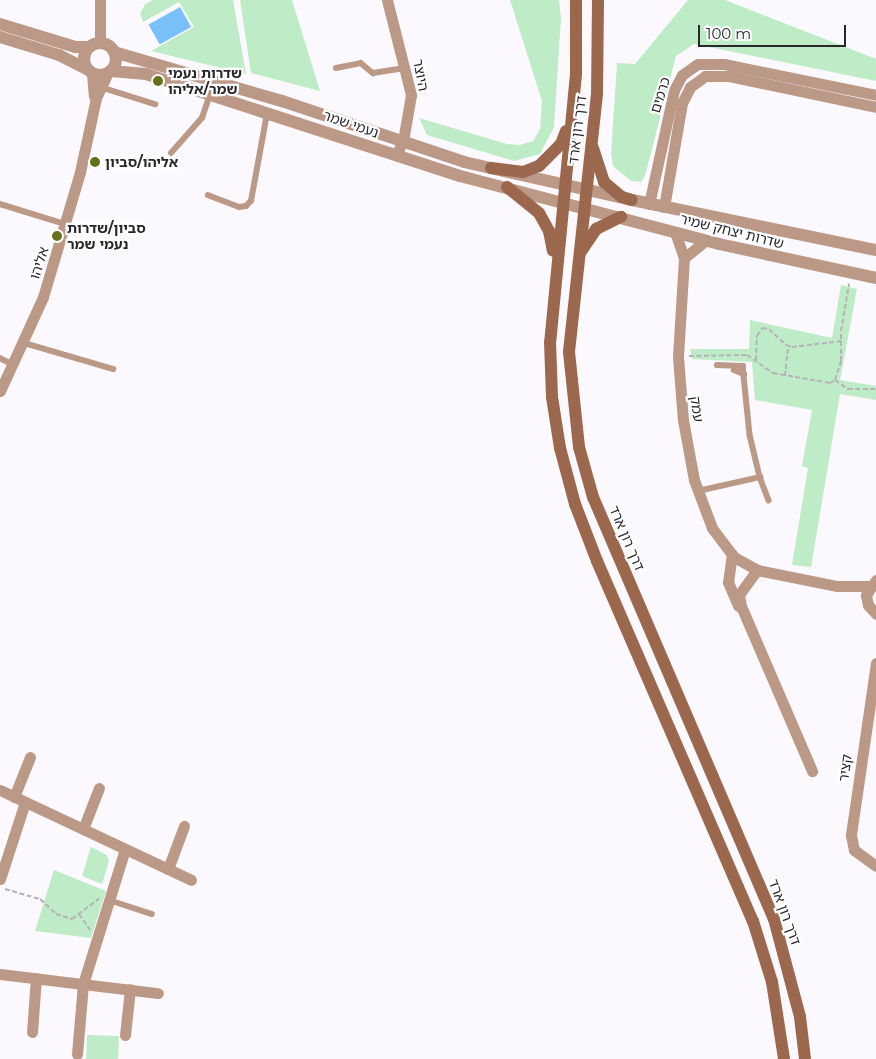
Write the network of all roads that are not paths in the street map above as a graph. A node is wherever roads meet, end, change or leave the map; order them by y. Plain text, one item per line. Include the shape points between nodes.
1 (100, 0) edge
2 (387, 0) edge
3 (576, 0) edge
4 (598, 0) edge
5 (0, 24) edge
6 (0, 36) edge
7 (95, 45) junction
8 (114, 52) junction
9 (336, 68) dead end
10 (406, 68) junction
11 (90, 72) junction
12 (109, 73) junction
13 (100, 87) junction
14 (210, 94) junction
15 (876, 95) edge
16 (155, 104) dead end
17 (876, 106) edge
18 (93, 108) junction
19 (267, 111) junction
20 (570, 120) junction
21 (403, 141) junction
22 (591, 141) junction
23 (171, 153) dead end
24 (396, 155) junction
25 (491, 168) junction
26 (565, 185) junction
27 (507, 187) junction
28 (584, 190) junction
29 (208, 195) dead end
30 (632, 200) junction
31 (563, 201) junction
32 (0, 204) edge
33 (649, 204) junction
34 (582, 206) junction
35 (664, 207) junction
36 (621, 217) junction
37 (66, 224) junction
38 (675, 232) junction
39 (705, 241) junction
40 (876, 250) edge
41 (684, 258) junction
42 (577, 260) junction
43 (556, 264) junction
44 (876, 278) edge
45 (24, 343) junction
46 (0, 358) edge
47 (14, 365) junction
48 (717, 365) dead end
49 (113, 369) dead end
50 (734, 370) dead end
51 (744, 374) junction
52 (0, 391) edge
53 (760, 476) junction
54 (698, 492) junction
55 (769, 500) dead end
56 (732, 554) junction
57 (757, 570) junction
58 (872, 583) edge
59 (837, 586) junction
60 (866, 600) junction
61 (875, 615) edge
62 (746, 618) junction
63 (876, 663) edge
64 (30, 757) dead end
65 (812, 771) dead end
66 (99, 788) dead end
67 (0, 790) edge
68 (14, 797) junction
69 (25, 802) junction
70 (184, 826) dead end
71 (83, 829) junction
72 (125, 848) junction
73 (876, 866) edge
74 (168, 869) junction
75 (0, 879) edge
76 (191, 880) dead end
77 (109, 900) junction
78 (152, 914) dead end
79 (0, 974) edge
80 (36, 978) junction
81 (83, 984) junction
82 (130, 989) junction
83 (158, 993) dead end
84 (32, 1032) dead end
85 (125, 1035) dead end
86 (77, 1054) dead end
87 (784, 1059) edge
88 (805, 1059) edge

1 - 7 street
2 - 10 street, היוצר
3 - 20 main road, דרך רון ארד via 578,28
4 - 22 main road, דרך רון ארד via 599,50
5 - 7 street via 75,47
6 - 11 street via 59,55
7 - 8 street
7 - 11 street via 83,58
8 - 12 street via 116,62
8 - 21 street, נעמי שמר via 282,101
9 - 10 lane via 361,63 373,73
10 - 21 street, היוצר via 410,108
11 - 12 street
11 - 18 street, אליהו
12 - 13 street, אליהו
12 - 14 street, נעמי שמר via 146,74
13 - 16 lane
13 - 18 street, אליהו
14 - 19 street, נעמי שמר
14 - 23 lane via 202,118
15 - 33 street, כרמים via 724,64 698,64 682,75 674,90
17 - 35 street, כרמים via 729,76 705,76 690,87 682,103
18 - 37 street, אליהו
19 - 24 street, נעמי שמר
19 - 29 lane via 250,201 239,207
20 - 25 main road via 560,144 539,166 523,172
20 - 26 main road, דרך רון ארד
21 - 24 street, היוצר
21 - 25 street, נעמי שמר
22 - 28 main road, דרך רון ארד
22 - 30 main road via 604,182 622,197
24 - 27 street, נעמי שמר
25 - 26 street, נעמי שמר
26 - 28 street, נעמי שמר
26 - 31 main road, דרך רון ארד
27 - 31 street, נעמי שמר
27 - 43 main road via 532,205 544,220
28 - 30 street, שדרות יצחק שמיר
28 - 34 main road, דרך רון ארד
30 - 33 street, שדרות יצחק שמיר
31 - 34 street, נעמי שמר
31 - 43 main road, דרך רון ארד
32 - 37 lane
33 - 35 street, שדרות יצחק שמיר
34 - 36 street, שדרות יצחק שמיר
34 - 42 main road, דרך רון ארד
35 - 40 street, שדרות יצחק שמיר
36 - 38 street, שדרות יצחק שמיר
36 - 42 main road via 596,229
37 - 45 street, אליהו via 43,297
38 - 39 street, שדרות יצחק שמיר
38 - 41 street, עמק
39 - 41 street
39 - 44 street, שדרות יצחק שמיר
41 - 54 street, עמק via 678,357 683,420
42 - 88 main road, דרך רון ארד via 569,352 579,448 593,497 774,919 800,1017
43 - 87 main road, דרך רון ארד via 550,342 552,397 574,504 753,920 772,982
45 - 47 street, אליהו
45 - 49 lane
46 - 47 lane
47 - 52 street, אליהו
48 - 51 lane via 743,366
50 - 51 lane
51 - 53 lane via 750,434
53 - 54 lane
53 - 55 lane
54 - 56 street, עמק via 712,528
56 - 57 street, עמק
56 - 62 street via 728,582
57 - 59 street, עמק
57 - 62 street via 739,595
58 - 59 street, עמק
58 - 60 street
59 - 60 street, עמק
60 - 61 street
62 - 65 street
63 - 73 street, קציר via 851,835 854,850
64 - 68 street
66 - 71 street
67 - 68 street
68 - 69 street
69 - 71 street
69 - 75 street
70 - 74 street
71 - 72 street
72 - 74 street
72 - 77 street
74 - 76 street
77 - 78 lane
77 - 81 street
79 - 80 street
80 - 81 street
80 - 84 street
81 - 82 street
81 - 86 street
82 - 83 street
82 - 85 street

